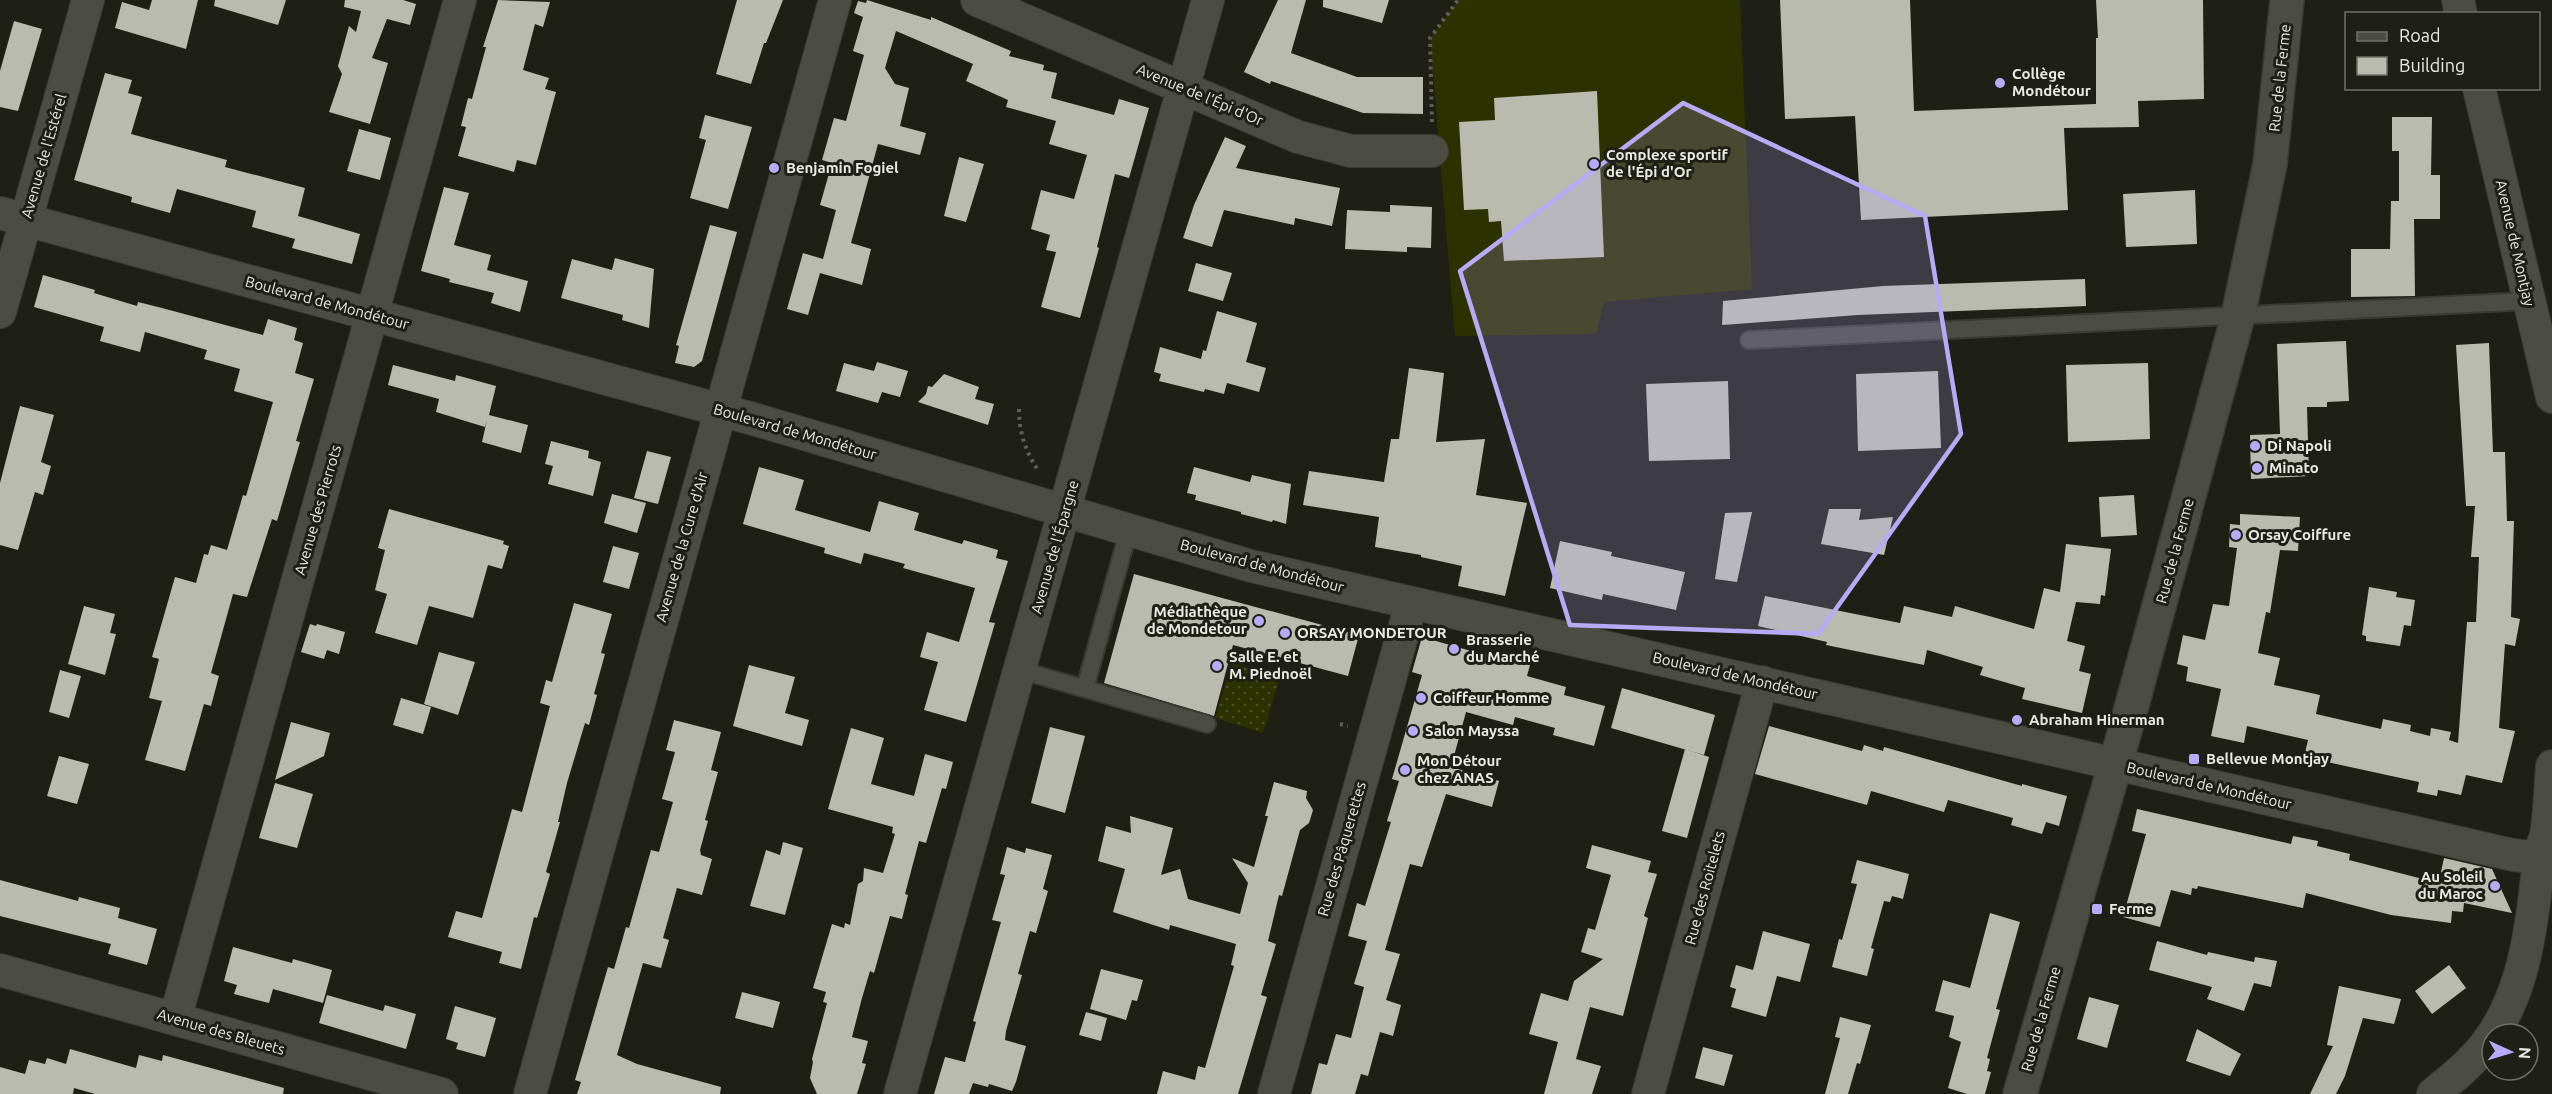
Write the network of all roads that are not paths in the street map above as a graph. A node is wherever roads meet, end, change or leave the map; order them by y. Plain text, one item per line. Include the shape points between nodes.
1 (88, 0) edge
2 (460, 0) edge
3 (834, 0) edge
4 (977, 0) edge
5 (1208, 0) edge
6 (2288, 0) edge
7 (1183, 86) junction
8 (2479, 90) edge
9 (1432, 152) road end
10 (13, 217) edge
11 (2529, 302) junction
12 (0, 312) edge
13 (372, 316) junction
14 (2238, 316) junction
15 (1749, 340) dead end
16 (2552, 398) edge
17 (720, 410) junction
18 (1065, 511) junction
19 (1129, 530) junction
20 (1411, 604) junction
21 (1020, 670) junction
22 (1762, 682) junction
23 (1084, 688) junction
24 (1207, 724) dead end
25 (2114, 765) junction
26 (2552, 766) edge
27 (2546, 858) edge
28 (0, 970) edge
29 (175, 1019) junction
30 (2440, 1092) edge
31 (442, 1094) edge
32 (530, 1094) edge
33 (900, 1094) edge
34 (1274, 1094) edge
35 (1648, 1094) edge
36 (2020, 1094) edge

1 - 10 street, Avenue de l'Estérel
2 - 13 street, Avenue des Pierrots
3 - 17 street, Avenue de la Cure d'Air
4 - 7 street, Avenue de l'Épi d'Or
5 - 7 street, Avenue de l'Épargne
6 - 14 street, Rue de la Ferme via 2270,164
7 - 9 street, Avenue de l'Épi d'Or via 1298,137 1323,144 1351,151
7 - 18 street, Avenue de l'Épargne
8 - 11 street, Avenue de Montjay
10 - 12 street, Avenue de l'Estérel
10 - 13 street, Boulevard de Mondétour
11 - 14 lane
11 - 16 street, Avenue de Montjay
13 - 17 street, Boulevard de Mondétour
13 - 29 street, Avenue des Pierrots
14 - 15 lane
14 - 25 street, Rue de la Ferme
17 - 18 street, Boulevard de Mondétour
17 - 32 street, Avenue de la Cure d'Air
18 - 19 street, Boulevard de Mondétour
18 - 21 street, Avenue de l'Épargne
19 - 20 street, Boulevard de Mondétour via 1251,566
19 - 23 lane
20 - 22 street, Boulevard de Mondétour
20 - 34 street, Rue des Pâquerettes
21 - 23 lane
21 - 33 street, Avenue de l'Épargne
22 - 25 street, Boulevard de Mondétour
22 - 35 street, Rue des Roitelets
23 - 24 lane
25 - 27 street, Boulevard de Mondétour via 2513,855
25 - 36 street, Rue de la Ferme
26 - 27 street
27 - 30 street via 2529,942 2505,1012 2473,1060
28 - 29 street, Avenue des Bleuets
29 - 31 street, Avenue des Bleuets

